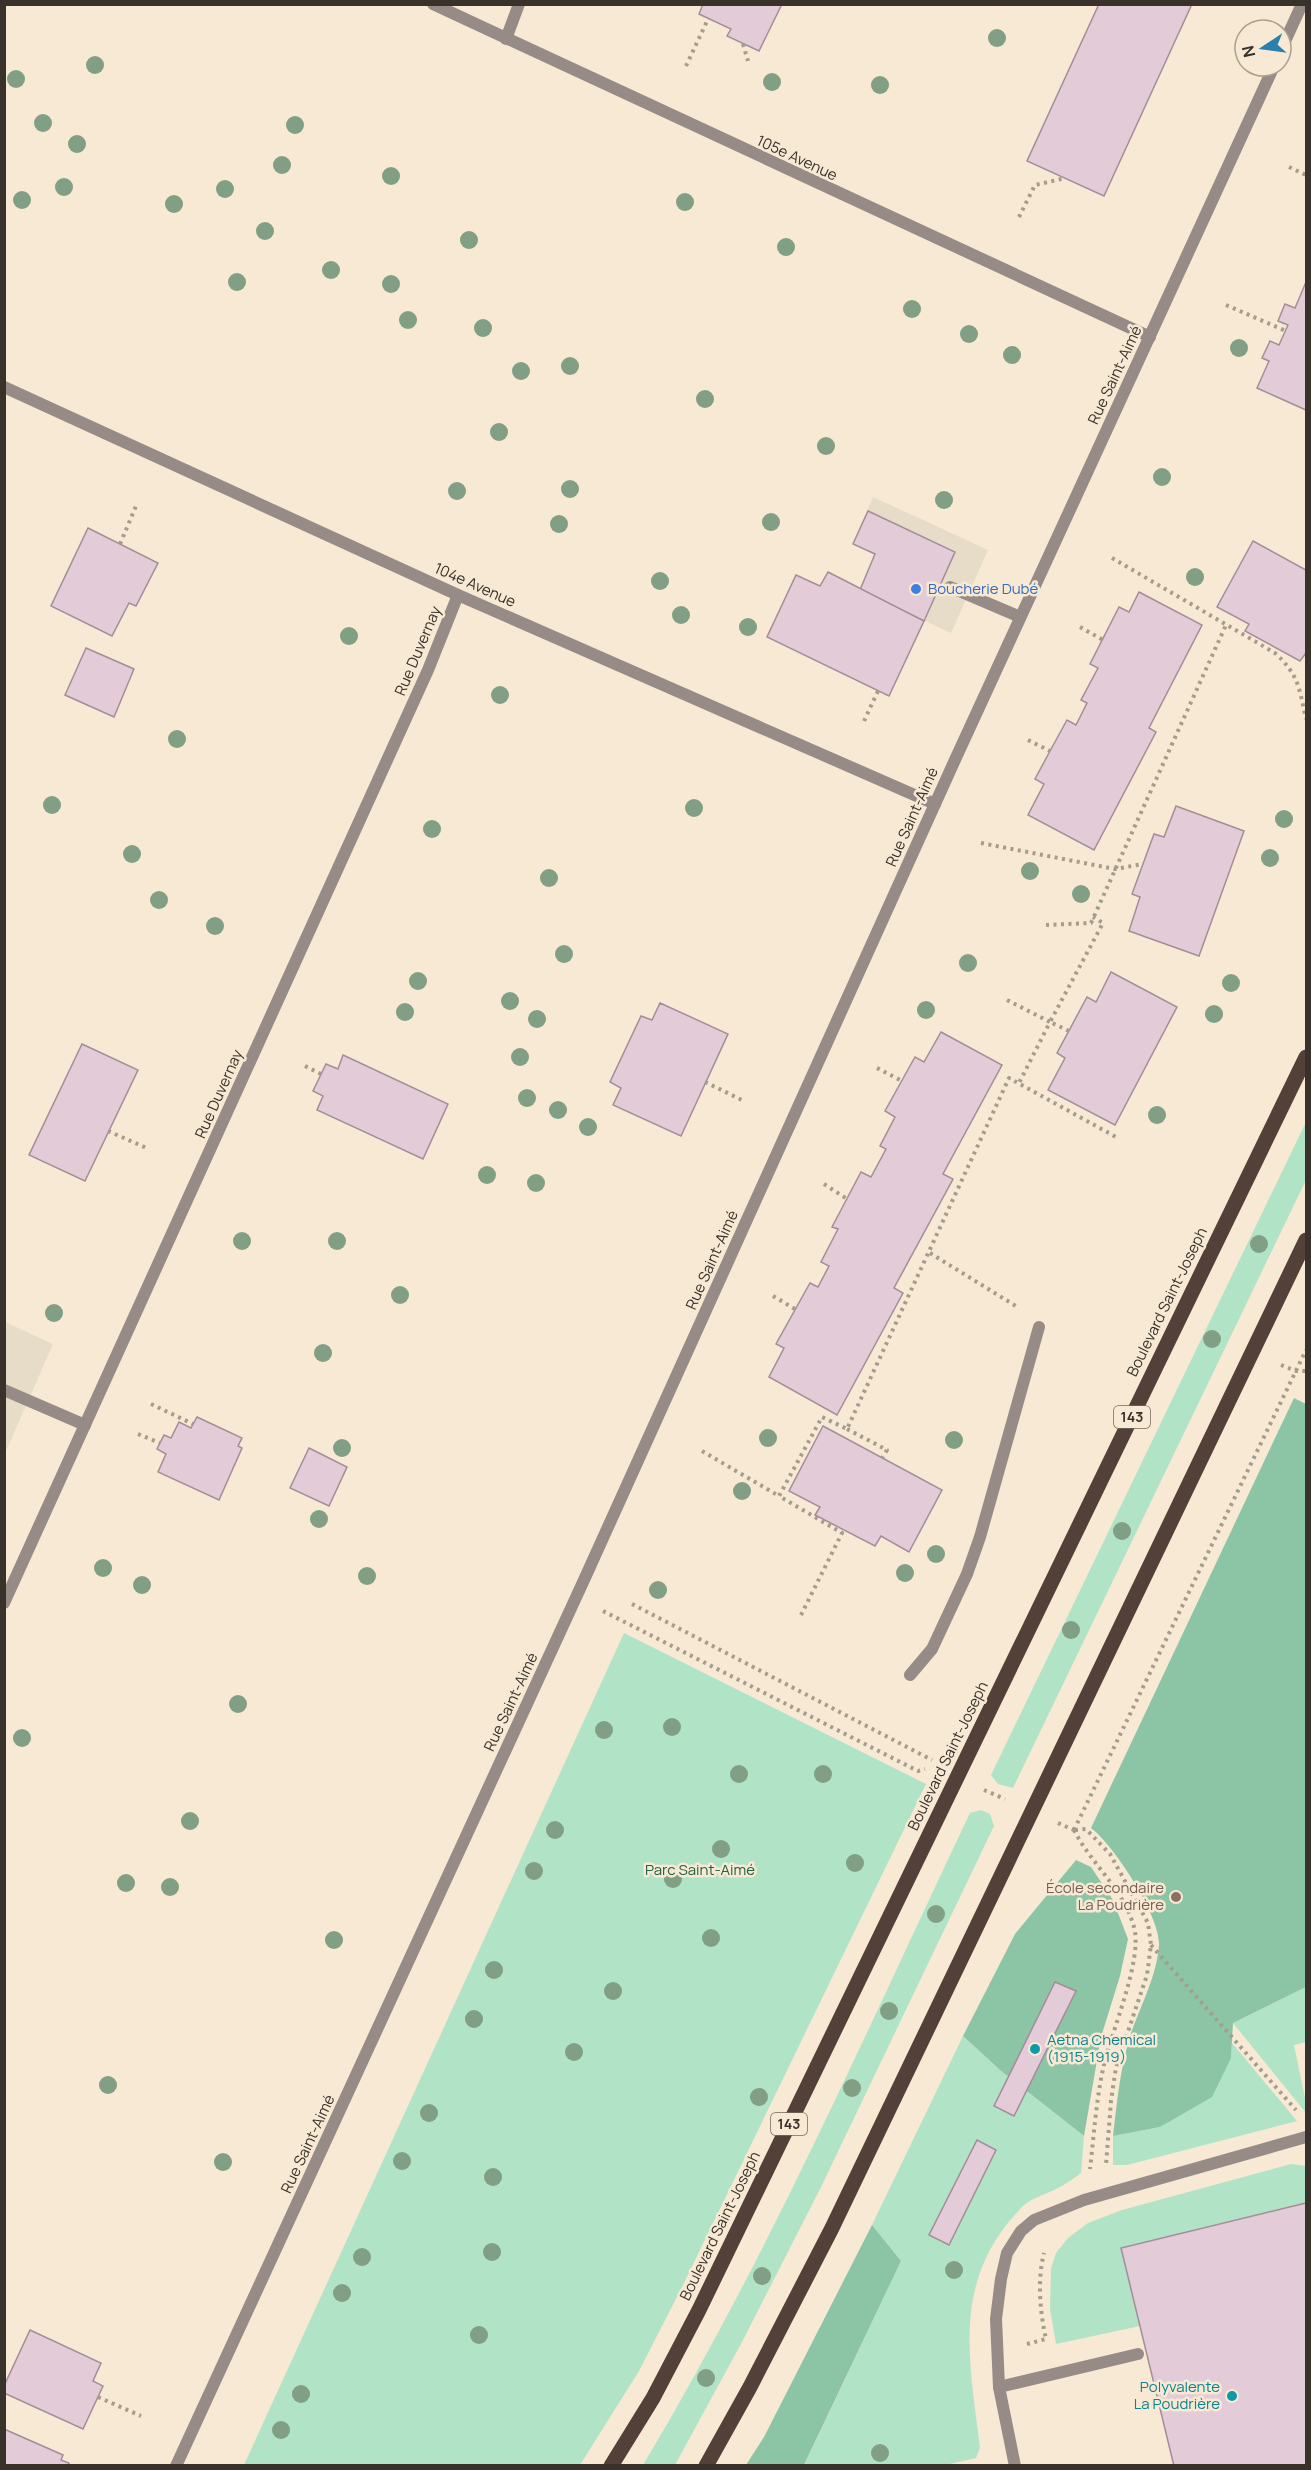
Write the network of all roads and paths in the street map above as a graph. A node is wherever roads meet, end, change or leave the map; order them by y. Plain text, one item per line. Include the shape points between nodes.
1 (433, 4) edge
2 (519, 4) edge
3 (1302, 4) edge
4 (708, 19) dead end
5 (1293, 24) edge
6 (506, 39) junction
7 (743, 44) dead end
8 (748, 61) dead end
9 (686, 66) dead end
10 (1269, 78) edge
11 (1289, 167) dead end
12 (1306, 175) edge
13 (1066, 178) dead end
14 (1020, 218) dead end
15 (1226, 305) dead end
16 (1286, 331) dead end
17 (1150, 337) junction
18 (4, 387) edge
19 (136, 506) dead end
20 (120, 544) dead end
21 (1112, 558) dead end
22 (950, 587) dead end
23 (458, 595) junction
24 (1020, 617) junction
25 (1226, 625) junction
26 (1080, 627) dead end
27 (1103, 640) dead end
28 (878, 691) dead end
29 (1306, 719) edge
30 (864, 721) dead end
31 (1028, 740) dead end
32 (1050, 751) dead end
33 (935, 804) junction
34 (981, 843) dead end
35 (1143, 864) dead end
36 (1115, 869) junction
37 (1093, 917) junction
38 (1046, 925) dead end
39 (1007, 1000) dead end
40 (1050, 1022) junction
41 (1069, 1031) dead end
42 (1306, 1057) edge
43 (305, 1066) dead end
44 (877, 1068) dead end
45 (321, 1074) dead end
46 (902, 1081) dead end
47 (705, 1082) dead end
48 (1018, 1083) junction
49 (744, 1101) dead end
50 (108, 1131) dead end
51 (1116, 1137) dead end
52 (149, 1149) dead end
53 (824, 1184) dead end
54 (847, 1199) dead end
55 (1306, 1240) edge
56 (930, 1253) junction
57 (773, 1296) dead end
58 (795, 1310) dead end
59 (1039, 1328) joint
60 (1306, 1350) edge
61 (1281, 1365) dead end
62 (1296, 1371) junction
63 (1306, 1371) edge
64 (4, 1390) edge
65 (151, 1404) dead end
66 (193, 1424) dead end
67 (85, 1425) junction
68 (847, 1429) junction
69 (138, 1434) dead end
70 (160, 1443) dead end
71 (702, 1451) dead end
72 (882, 1458) dead end
73 (779, 1496) junction
74 (4, 1603) edge
75 (632, 1604) dead end
76 (801, 1615) dead end
77 (624, 1622) dead end
78 (910, 1675) dead end
79 (778, 1700) junction
80 (774, 1708) dead end
81 (983, 1789) dead end
82 (1007, 1800) dead end
83 (1052, 1821) dead end
84 (1074, 1830) junction
85 (1151, 1945) junction
86 (1302, 2117) dead end
87 (1306, 2137) edge
88 (1106, 2167) dead end
89 (1084, 2200) junction
90 (1045, 2248) dead end
91 (1046, 2339) dead end
92 (1138, 2354) dead end
93 (999, 2387) junction
94 (98, 2397) dead end
95 (141, 2416) dead end
96 (176, 2466) edge
97 (611, 2466) edge
98 (706, 2466) edge
99 (1015, 2466) edge

1 - 6 street, 105e Avenue
2 - 6 street
3 - 5 street
4 - 9 path
6 - 17 street, 105e Avenue
7 - 8 path
10 - 17 street, Rue Saint-Aimé
11 - 12 path
13 - 14 path via 1035,184
15 - 16 path
17 - 24 street, Rue Saint-Aimé
18 - 23 street, 104e Avenue
19 - 20 path
21 - 25 path
22 - 24 street
23 - 33 street, 104e Avenue
23 - 67 street, Rue Duvernay via 423,681
24 - 33 street, Rue Saint-Aimé
25 - 29 path via 1263,643 1291,668 1298,681
25 - 36 path
26 - 27 path
28 - 30 path
31 - 32 path
33 - 96 street, Rue Saint-Aimé via 584,1580
34 - 36 path
35 - 36 path
36 - 37 path
37 - 38 path via 1091,923
37 - 40 path via 1103,922
39 - 40 path
40 - 41 path
40 - 48 path
42 - 97 main road, Boulevard Saint-Joseph / 143 via 699,2310
43 - 45 path
44 - 46 path
47 - 49 path
48 - 51 path
48 - 56 path via 1009,1078
50 - 52 path
53 - 54 path
55 - 98 main road via 832,2228
56 - 59 path via 1023,1311
56 - 68 path
57 - 58 path
59 - 78 street via 967,1574 932,1649
60 - 62 path
61 - 62 path
62 - 63 path
62 - 84 path
64 - 67 street
65 - 66 path
67 - 74 street, Rue Duvernay
68 - 72 path via 886,1450
68 - 73 path via 822,1417
69 - 70 path
71 - 73 path
73 - 76 path via 842,1531
75 - 79 path via 931,1759 935,1766 918,1771
77 - 79 path
79 - 80 path
81 - 82 path
83 - 84 path
84 - 85 path via 1086,1829 1110,1854 1148,1923
84 - 89 path via 1113,1884 1129,1913 1137,1942 1103,2067
85 - 86 path
85 - 88 path via 1147,1975 1116,2067
87 - 89 street
89 - 93 street via 1034,2220 1021,2231 1007,2253 996,2319
90 - 91 path via 1040,2288
92 - 93 street
93 - 99 street
94 - 95 path

